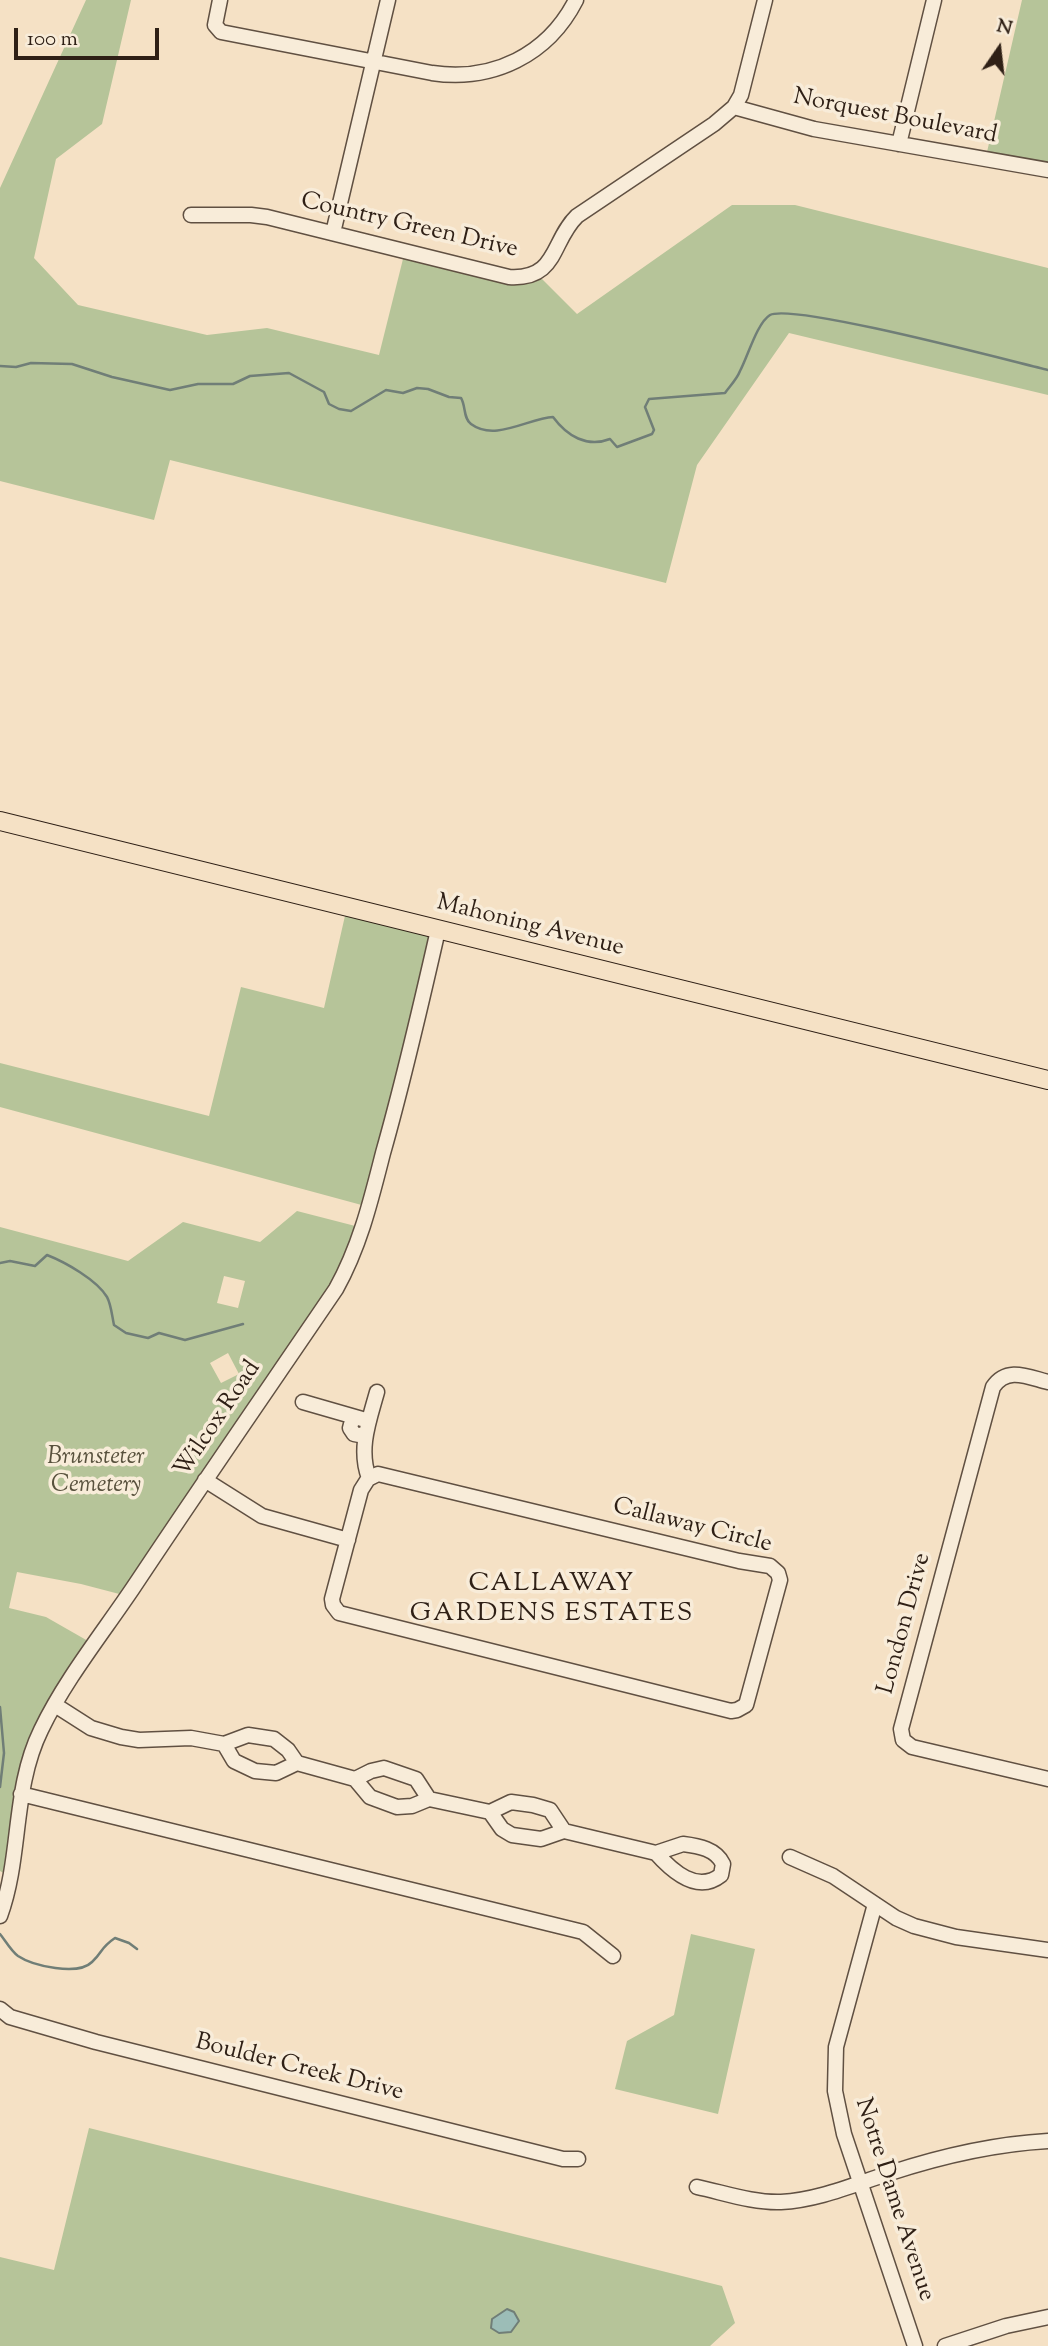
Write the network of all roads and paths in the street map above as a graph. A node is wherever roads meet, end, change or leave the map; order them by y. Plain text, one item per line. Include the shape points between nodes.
1 (220, 0) edge
2 (388, 0) edge
3 (576, 0) edge
4 (765, 0) edge
5 (934, 0) edge
6 (374, 62) junction
7 (734, 107) junction
8 (899, 144) junction
9 (1048, 170) edge
10 (191, 215) dead end
11 (333, 233) junction
12 (0, 821) edge
13 (438, 930) junction
14 (1048, 1080) edge
15 (1048, 1382) edge
16 (377, 1392) dead end
17 (303, 1402) dead end
18 (353, 1417) junction
19 (369, 1421) junction
20 (365, 1436) junction
21 (369, 1478) junction
22 (205, 1480) junction
23 (348, 1540) junction
24 (55, 1705) junction
25 (224, 1744) junction
26 (297, 1763) junction
27 (355, 1779) junction
28 (1048, 1779) edge
29 (21, 1794) junction
30 (429, 1798) junction
31 (490, 1812) junction
32 (564, 1831) junction
33 (656, 1853) dead end
34 (790, 1857) dead end
35 (875, 1904) junction
36 (0, 1916) edge
37 (1048, 1950) edge
38 (613, 1956) dead end
39 (3, 2015) edge
40 (1048, 2141) edge
41 (578, 2160) dead end
42 (860, 2183) junction
43 (697, 2187) dead end
44 (1048, 2317) edge
45 (915, 2346) edge
46 (945, 2346) edge

1 - 6 street via 215,24 221,32
2 - 6 street
3 - 6 street via 549,38 498,69 446,75
4 - 7 street, Country Green Drive via 747,80
5 - 8 street
6 - 11 street
7 - 8 street, Norquest Boulevard via 814,129
7 - 11 street, Country Green Drive via 577,216 551,261 530,275 509,277
8 - 9 street, Norquest Boulevard
10 - 11 street, Country Green Drive via 251,215
12 - 13 main road, Mahoning Avenue
13 - 14 main road, Mahoning Avenue
13 - 22 street, Wilcox Road via 409,1060 355,1251 336,1289
15 - 28 street, London Drive via 1016,1374 1003,1376 993,1387 901,1734 912,1747
16 - 19 street
17 - 18 street
18 - 19 street
18 - 20 street via 350,1429
19 - 20 street
20 - 21 street
21 - 23 street, Callaway Circle via 361,1490
21 - 23 street, Callaway Circle via 385,1474 770,1566 778,1573 780,1586 749,1700 743,1708 731,1711 344,1616 332,1599
22 - 23 street via 262,1516
22 - 24 street, Wilcox Road
24 - 25 street via 91,1728 121,1737 191,1738
24 - 29 street, Wilcox Road via 31,1754
25 - 26 street via 248,1735 274,1739
25 - 26 street via 234,1761 255,1771 276,1773
26 - 27 street
27 - 30 street via 370,1797 397,1807
27 - 30 street via 384,1768 416,1779
29 - 36 street, Wilcox Road via 12,1873
29 - 38 street via 583,1932
30 - 31 street
31 - 32 street via 512,1835 541,1839
31 - 32 street via 511,1802 533,1805 550,1810
32 - 33 street
34 - 35 street via 833,1876
35 - 37 street via 896,1918 936,1933
35 - 42 street, Notre Dame Avenue via 840,2031 835,2066 839,2115
39 - 41 street, Boulder Creek Drive
40 - 42 street via 970,2150
42 - 43 street via 783,2202
42 - 45 street, Notre Dame Avenue
44 - 46 street

